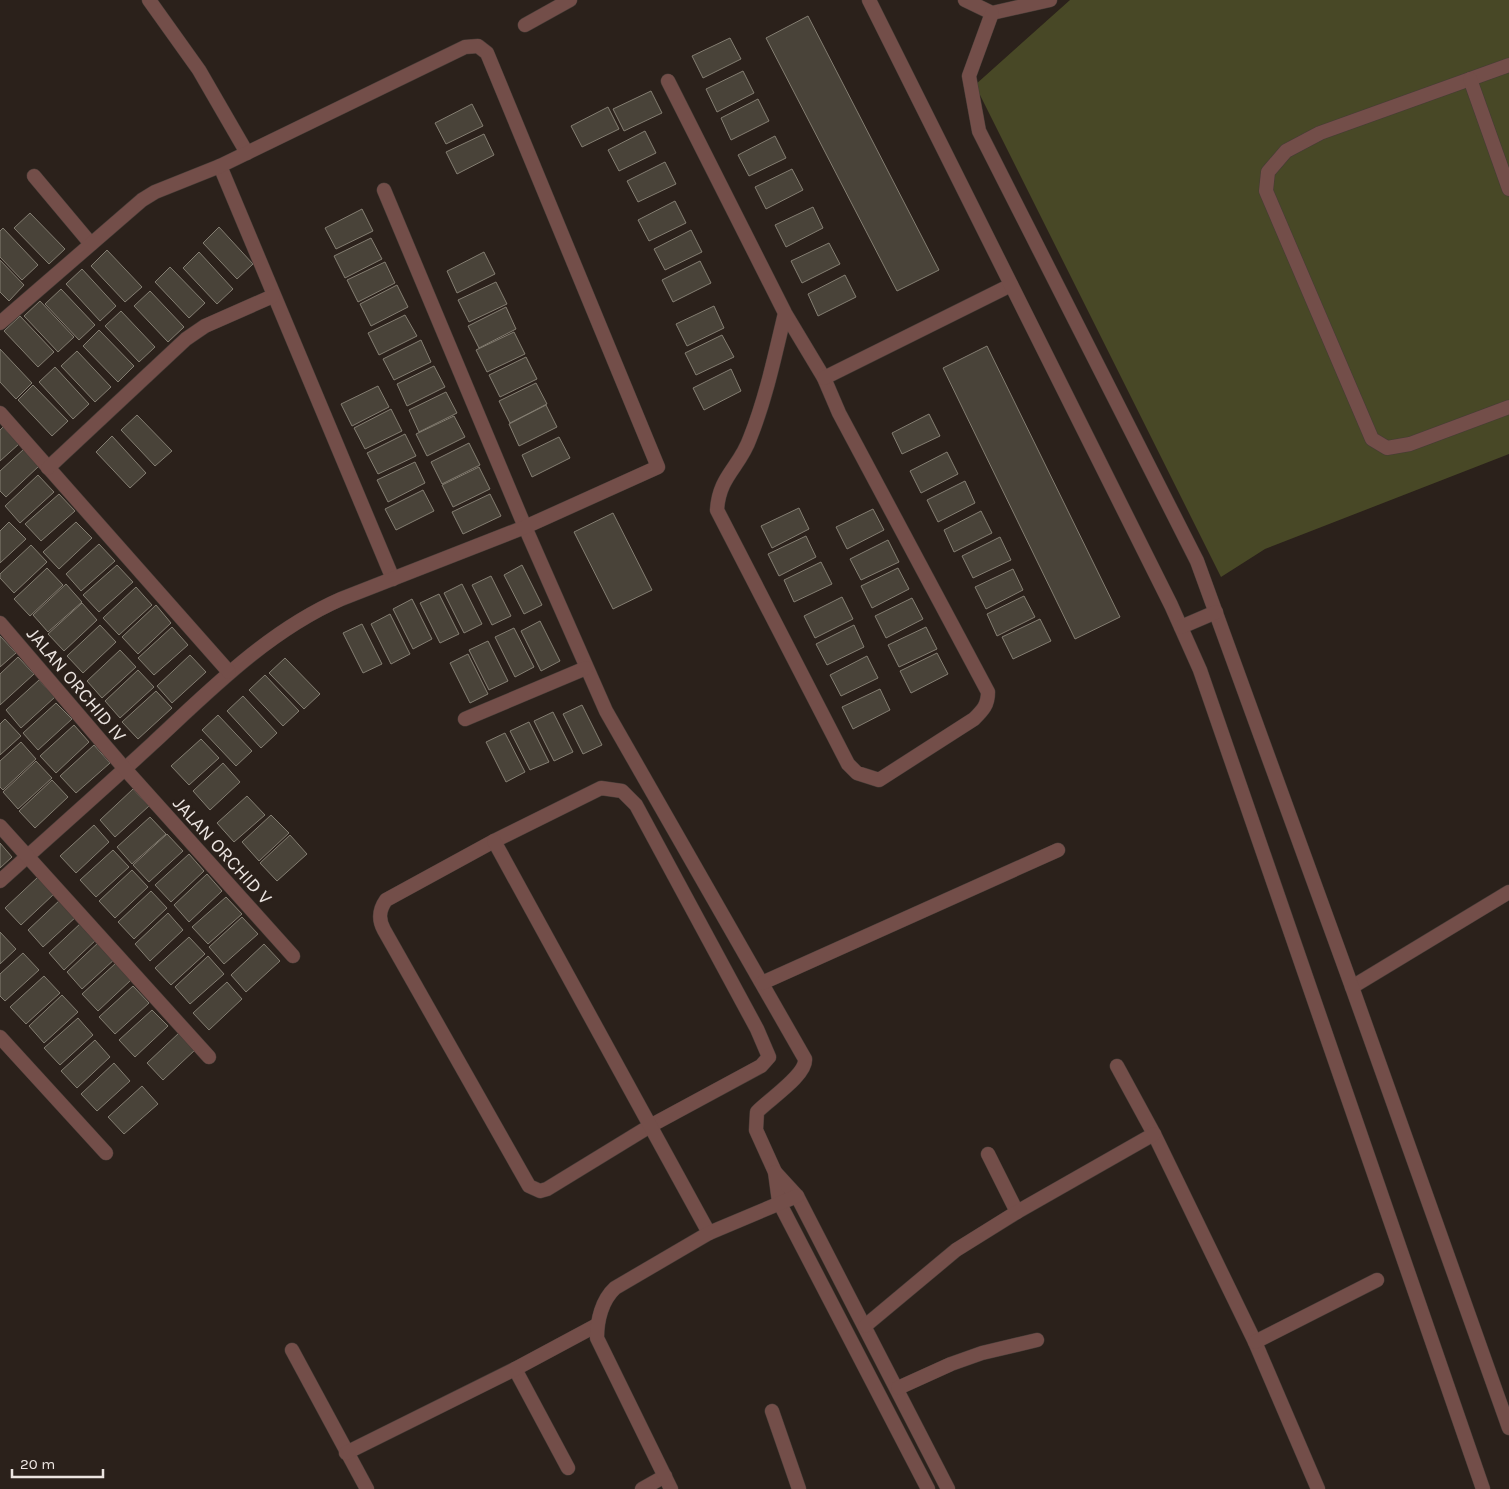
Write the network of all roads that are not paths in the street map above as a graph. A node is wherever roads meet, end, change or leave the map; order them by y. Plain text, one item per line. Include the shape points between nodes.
1 (149, 0) edge
2 (570, 0) edge
3 (869, 0) edge
4 (965, 0) edge
5 (1050, 0) edge
6 (992, 13) junction
7 (525, 25) dead end
8 (1509, 65) edge
9 (1470, 79) junction
10 (668, 81) dead end
11 (246, 153) junction
12 (220, 166) junction
13 (34, 176) dead end
14 (1509, 188) edge
15 (384, 190) dead end
16 (90, 244) junction
17 (1011, 286) junction
18 (273, 296) junction
19 (785, 313) junction
20 (0, 323) edge
21 (824, 378) junction
22 (1509, 407) edge
23 (0, 413) edge
24 (48, 468) junction
25 (525, 527) junction
26 (393, 579) junction
27 (1216, 612) junction
28 (0, 623) edge
29 (1181, 627) junction
30 (586, 668) junction
31 (229, 672) junction
32 (465, 719) dead end
33 (125, 769) junction
34 (0, 826) edge
35 (494, 841) junction
36 (1058, 850) dead end
37 (27, 856) junction
38 (0, 881) edge
39 (1509, 892) edge
40 (294, 956) dead end
41 (762, 983) junction
42 (1352, 987) junction
43 (0, 1037) edge
44 (209, 1057) dead end
45 (1117, 1066) dead end
46 (650, 1126) junction
47 (1154, 1134) junction
48 (106, 1153) dead end
49 (988, 1154) dead end
50 (775, 1172) junction
51 (797, 1196) junction
52 (779, 1202) junction
53 (1017, 1212) junction
54 (709, 1233) junction
55 (1376, 1280) dead end
56 (597, 1325) junction
57 (865, 1326) junction
58 (1037, 1340) dead end
59 (1255, 1342) junction
60 (292, 1350) dead end
61 (515, 1369) junction
62 (898, 1388) junction
63 (772, 1412) dead end
64 (1509, 1428) edge
65 (346, 1453) junction
66 (568, 1468) dead end
67 (665, 1476) junction
68 (947, 1485) edge
69 (924, 1488) edge
70 (367, 1489) edge
71 (642, 1489) edge
72 (671, 1489) edge
73 (798, 1489) edge
74 (1318, 1489) edge
75 (1483, 1489) edge

1 - 11 street via 198,70
2 - 7 street
3 - 17 street
4 - 6 street
5 - 6 street
6 - 27 street via 969,76 979,131 1197,561
8 - 9 street
9 - 14 street
9 - 22 street via 1320,133 1286,151 1268,172 1266,191 1372,439 1388,448 1410,444
10 - 19 street
11 - 12 street
11 - 25 street via 465,47 478,46 487,53 658,467
12 - 16 street via 155,192
12 - 18 street
13 - 16 street
15 - 25 street
16 - 20 street
17 - 21 street
17 - 29 street
18 - 24 street via 205,326 186,339
18 - 26 street
19 - 21 street
19 - 21 street via 750,441 718,492 717,510 848,764 856,773 879,780 974,719 984,709 988,692 839,413
23 - 24 street
24 - 31 street
25 - 26 street
25 - 30 street
26 - 31 street via 316,610
27 - 29 street
27 - 42 street
28 - 33 street, JALAN ORCHID IV
29 - 75 street via 1200,670
30 - 32 street
30 - 41 street via 606,711
31 - 33 street
33 - 37 street
33 - 40 street, JALAN ORCHID V
34 - 37 street
35 - 46 street
35 - 46 street via 601,788 622,791 640,814 769,1054 761,1066
35 - 46 street via 386,900 380,916 384,930 529,1186 540,1191 547,1189
36 - 41 street
37 - 38 street
37 - 44 street
39 - 42 street
41 - 50 street via 806,1064 801,1073 757,1112 756,1130
42 - 64 street
43 - 48 street
45 - 47 street
46 - 54 street
47 - 53 street
47 - 59 street
49 - 53 street
50 - 51 street
50 - 52 street
51 - 52 street
51 - 57 street
52 - 54 street
52 - 69 street
53 - 57 street via 956,1250
54 - 56 street via 608,1294
55 - 59 street
56 - 61 street
56 - 67 street via 600,1347
57 - 62 street
58 - 62 street via 982,1353
59 - 74 street
60 - 65 street
61 - 65 street
61 - 66 street
62 - 68 street
63 - 73 street
65 - 70 street
67 - 71 street
67 - 72 street
68 - 69 street

